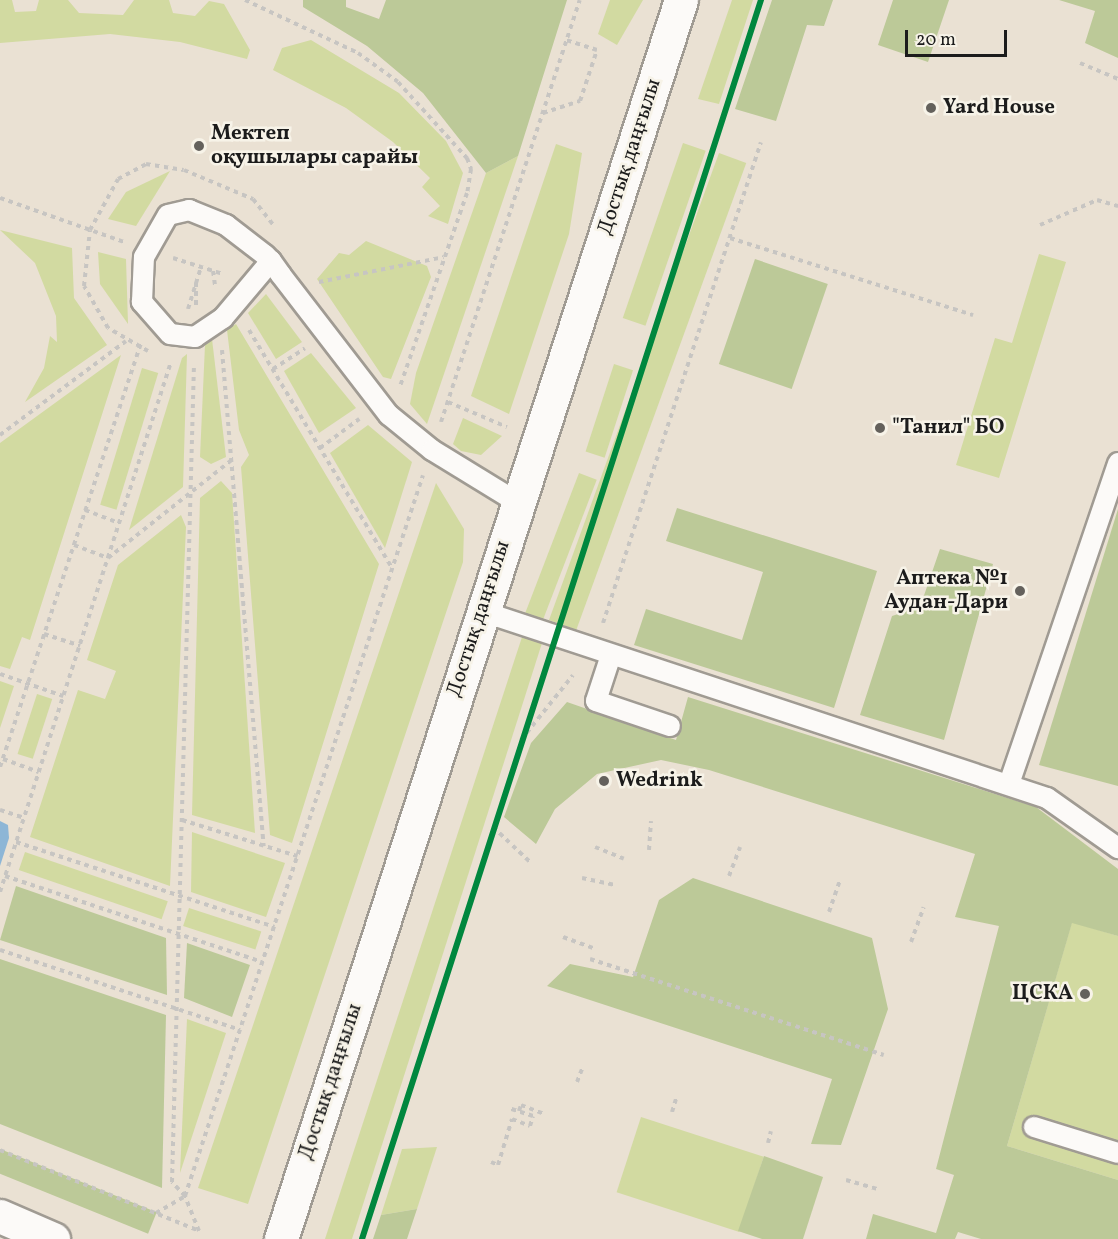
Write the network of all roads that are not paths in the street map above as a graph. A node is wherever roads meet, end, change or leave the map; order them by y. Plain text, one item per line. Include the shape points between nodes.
1 (681, 0) edge
2 (271, 261) junction
3 (1118, 463) edge
4 (517, 502) junction
5 (481, 611) junction
6 (603, 652) junction
7 (670, 726) dead end
8 (1009, 784) junction
9 (1118, 848) edge
10 (1034, 1127) dead end
11 (1118, 1153) edge
12 (0, 1216) edge
13 (53, 1239) edge
14 (281, 1239) edge

1 - 4 main road, Достық даңғылы
2 - 2 lane via 226,225 189,210 168,215 147,250 140,280 150,316 187,337 218,322
2 - 4 lane via 380,404 432,450
3 - 8 lane
4 - 5 main road, Достық даңғылы
5 - 6 lane
5 - 14 main road, Достық даңғылы
6 - 7 lane via 596,701
6 - 8 lane
8 - 9 lane via 1073,812
10 - 11 lane
12 - 13 main road

